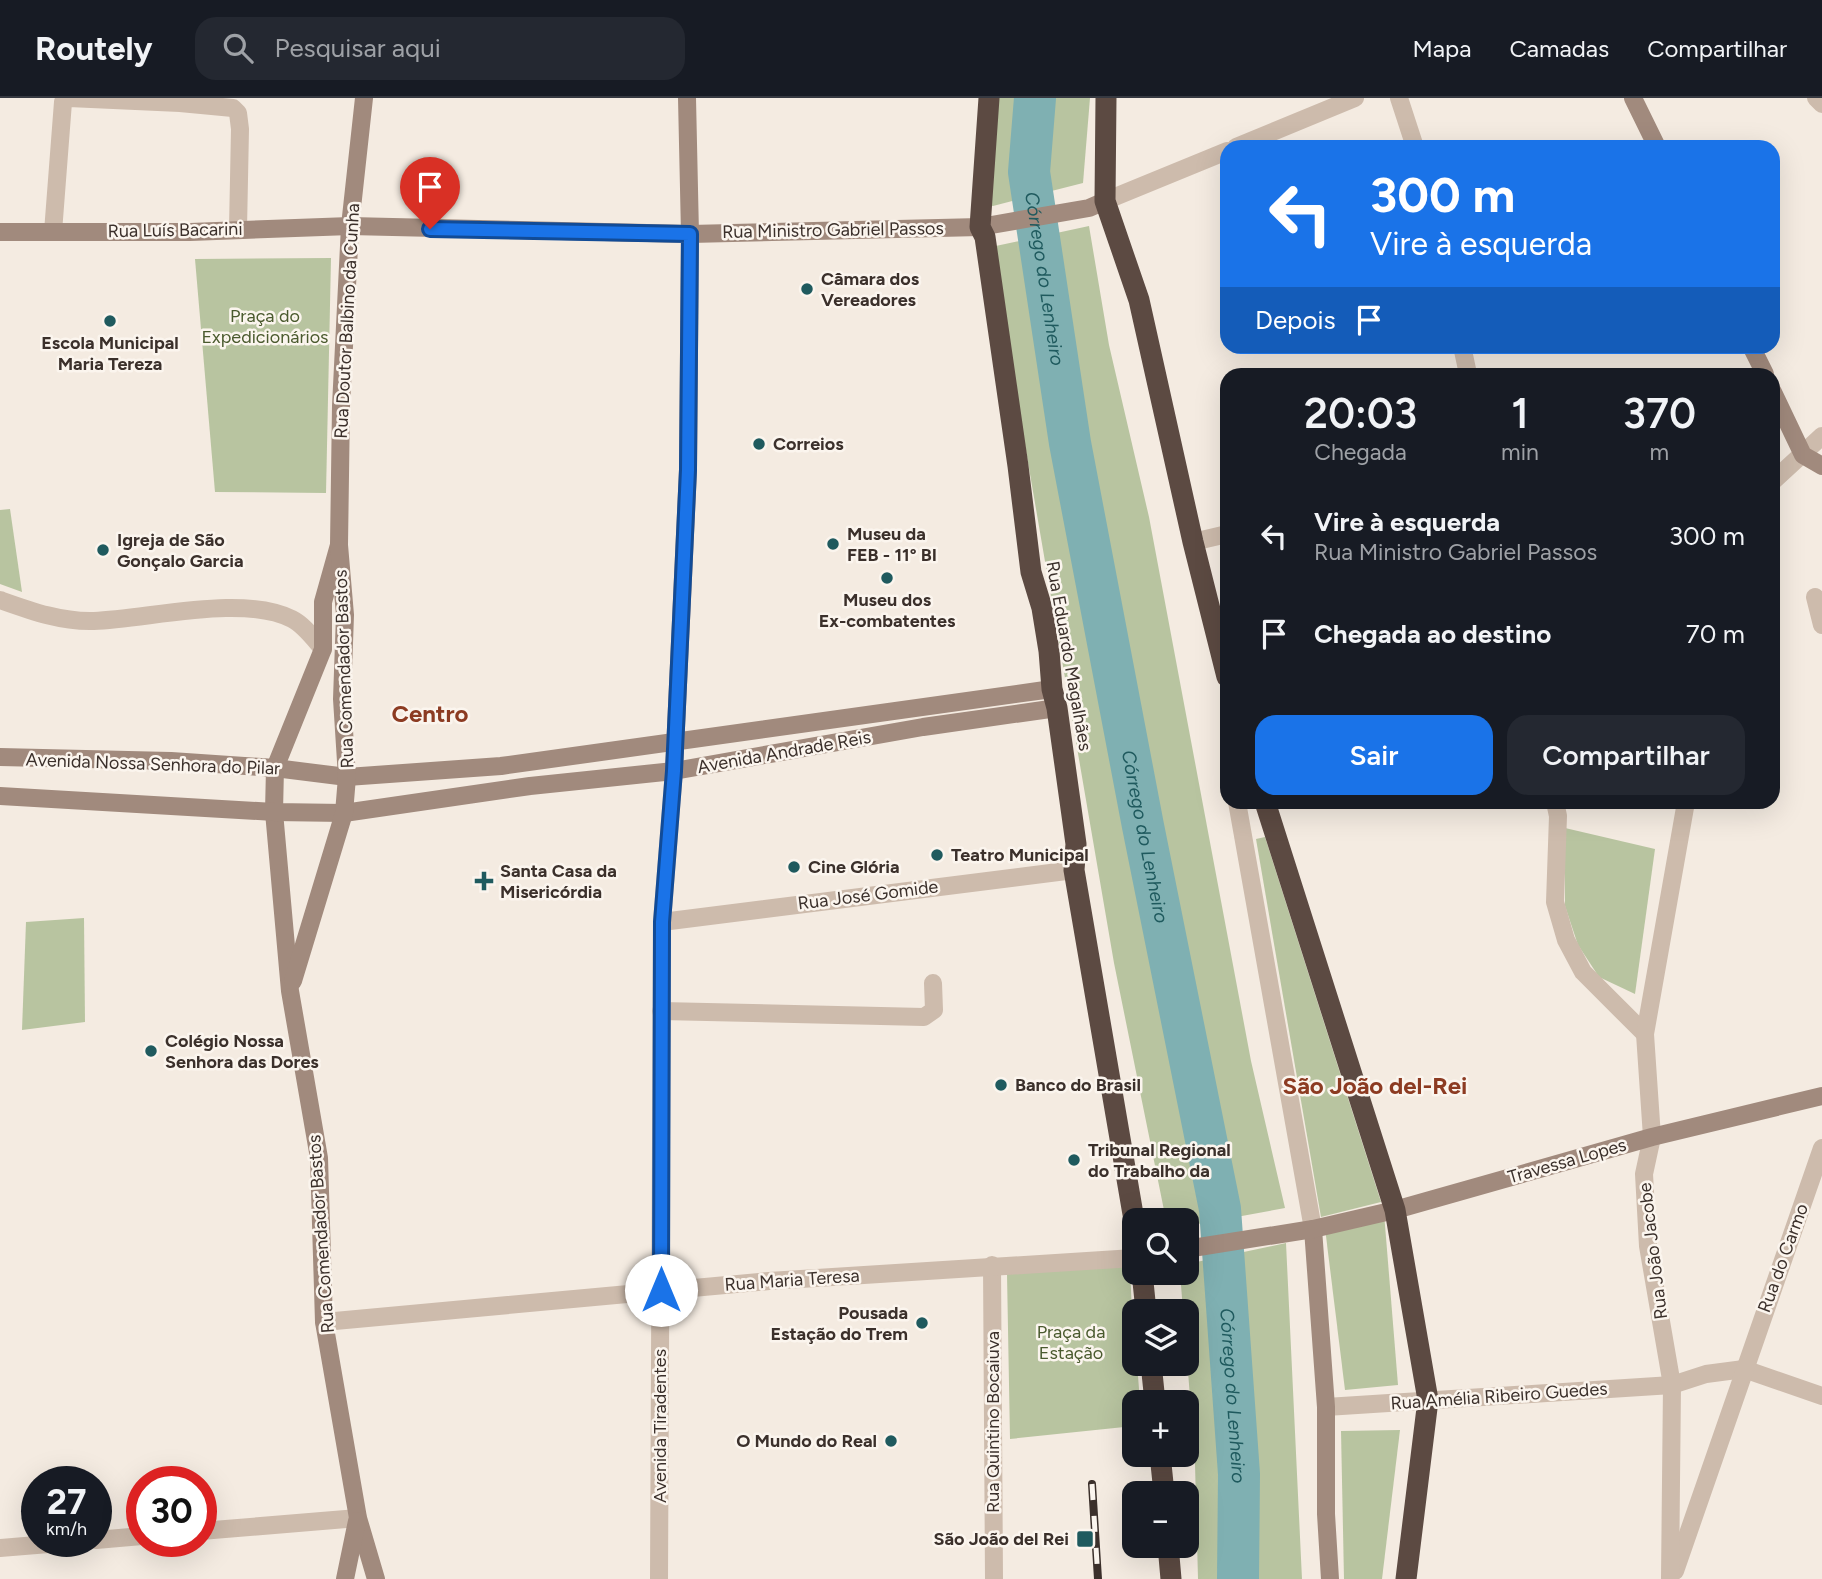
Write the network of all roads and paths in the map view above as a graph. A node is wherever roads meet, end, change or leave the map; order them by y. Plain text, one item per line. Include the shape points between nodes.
1 (364, 98) edge
2 (687, 98) edge
3 (989, 98) edge
4 (1106, 98) edge
5 (1355, 98) edge
6 (1399, 98) edge
7 (1633, 98) edge
8 (1816, 98) edge
9 (1822, 104) edge
10 (1253, 140) edge
11 (1413, 140) edge
12 (1654, 140) edge
13 (1220, 154) edge
14 (1097, 205) junction
15 (350, 226) junction
16 (980, 227) junction
17 (238, 229) junction
18 (0, 232) edge
19 (53, 232) junction
20 (690, 234) junction
21 (1780, 406) edge
22 (1822, 436) edge
23 (1803, 454) junction
24 (1822, 466) edge
25 (1780, 475) edge
26 (1220, 536) edge
27 (1193, 542) junction
28 (339, 545) junction
29 (1815, 597) dead end
30 (0, 600) edge
31 (1822, 625) edge
32 (323, 649) junction
33 (1220, 649) edge
34 (1054, 698) junction
35 (342, 699) junction
36 (919, 707) junction
37 (923, 727) junction
38 (674, 742) junction
39 (0, 757) edge
40 (275, 768) junction
41 (674, 771) junction
42 (347, 776) junction
43 (0, 796) edge
44 (1238, 809) edge
45 (1267, 809) edge
46 (1556, 809) edge
47 (1685, 809) edge
48 (274, 812) junction
49 (344, 813) junction
50 (1074, 870) junction
51 (662, 922) junction
52 (933, 983) dead end
53 (290, 991) junction
54 (661, 1011) junction
55 (1645, 1034) junction
56 (1822, 1096) edge
57 (1652, 1137) junction
58 (1822, 1148) edge
59 (1132, 1208) edge
60 (1395, 1210) junction
61 (1305, 1230) junction
62 (1199, 1247) edge
63 (1122, 1259) edge
64 (992, 1265) junction
65 (661, 1290) junction
66 (324, 1322) junction
67 (1744, 1369) junction
68 (1672, 1385) junction
69 (1822, 1396) edge
70 (1428, 1401) junction
71 (1326, 1406) junction
72 (358, 1518) junction
73 (217, 1530) edge
74 (21, 1546) edge
75 (0, 1548) edge
76 (1169, 1558) edge
77 (345, 1579) edge
78 (376, 1579) edge
79 (659, 1579) edge
80 (994, 1579) edge
81 (1171, 1579) edge
82 (1330, 1579) edge
83 (1406, 1579) edge
84 (1671, 1579) edge

1 - 15 main road, Rua Doutor Balbino da Cunha
2 - 20 main road, Avenida Tiradentes
3 - 16 highway, Rua Eduardo Magalhães
4 - 14 highway
5 - 10 street
6 - 11 street
7 - 12 main road
8 - 9 street
13 - 14 street
14 - 16 main road, Rua Ministro Gabriel Passos
14 - 27 highway via 1139,300
15 - 17 main road, Rua Luís Bacarini
15 - 20 main road, Rua Ministro Gabriel Passos
15 - 28 main road, Rua Doutor Balbino da Cunha
16 - 20 main road, Rua Ministro Gabriel Passos
16 - 34 highway, Rua Eduardo Magalhães
17 - 19 main road, Rua Luís Bacarini
17 - 19 street via 240,129 233,108 69,98 63,102 60,117
18 - 19 main road, Rua Luís Bacarini
20 - 38 main road, Avenida Tiradentes via 688,470
21 - 23 main road
22 - 23 street
23 - 24 main road
23 - 25 street
26 - 27 street
27 - 33 highway
28 - 32 main road, Rua Comendador Bastos via 323,602
28 - 35 main road, Rua Comendador Bastos via 345,615
29 - 31 street
30 - 32 street via 42,615 92,621 167,611 251,609 295,621
32 - 35 main road
32 - 40 main road, Rua Comendador Bastos
34 - 36 main road, Avenida Andrade Reis
34 - 37 main road, Avenida Andrade Reis
34 - 50 highway, Rua Eduardo Magalhães via 1076,844
35 - 42 main road, Rua Comendador Bastos
36 - 37 main road
36 - 38 main road, Avenida Andrade Reis
37 - 41 main road, Avenida Andrade Reis
38 - 41 main road, Avenida Tiradentes
38 - 42 main road, Avenida Andrade Reis via 501,766
39 - 40 main road, Avenida Nossa Senhora do Pilar
40 - 42 main road, Avenida Nossa Senhora do Pilar
40 - 48 main road, Rua Comendador Bastos
41 - 49 main road, Avenida Andrade Reis
41 - 51 street, Avenida Tiradentes
42 - 49 main road, Rua Comendador Bastos
43 - 48 main road
44 - 61 street
45 - 60 highway
46 - 55 street via 1555,902 1566,940 1583,972
47 - 55 street, Rua João Jacobe
48 - 49 main road
48 - 53 main road, Rua Comendador Bastos
49 - 53 main road, Rua Comendador Bastos
50 - 51 street, Rua José Gomide
50 - 59 highway, Rua Eduardo Magalhães
51 - 54 street, Avenida Tiradentes
52 - 54 street via 934,1010 924,1017
53 - 66 main road, Rua Comendador Bastos via 319,1158
54 - 65 street, Avenida Tiradentes
55 - 57 street, Rua João Jacobe
56 - 57 main road, Travessa Lopes
57 - 60 main road, Travessa Lopes
57 - 68 street, Rua João Jacobe via 1644,1174 1648,1246
58 - 67 street, Rua do Carmo
60 - 61 main road, Travessa Lopes
60 - 70 highway
61 - 62 main road, Travessa Lopes
61 - 71 main road
63 - 64 street, Rua Maria Teresa
64 - 65 street, Rua Maria Teresa
64 - 80 street, Rua Quintino Bocaiuva
65 - 66 street, Rua Maria Teresa
65 - 79 street, Avenida Tiradentes
66 - 72 main road, Rua Comendador Bastos
67 - 68 street, Rua Amélia Ribeiro Guedes
67 - 69 street
67 - 84 street, Rua do Carmo
68 - 70 street, Rua Amélia Ribeiro Guedes
68 - 84 street, Rua João Jacobe
70 - 71 street, Rua Amélia Ribeiro Guedes
70 - 83 highway
71 - 82 main road
72 - 73 street
72 - 77 main road
72 - 78 main road, Rua Comendador Bastos
74 - 75 street
76 - 81 highway

